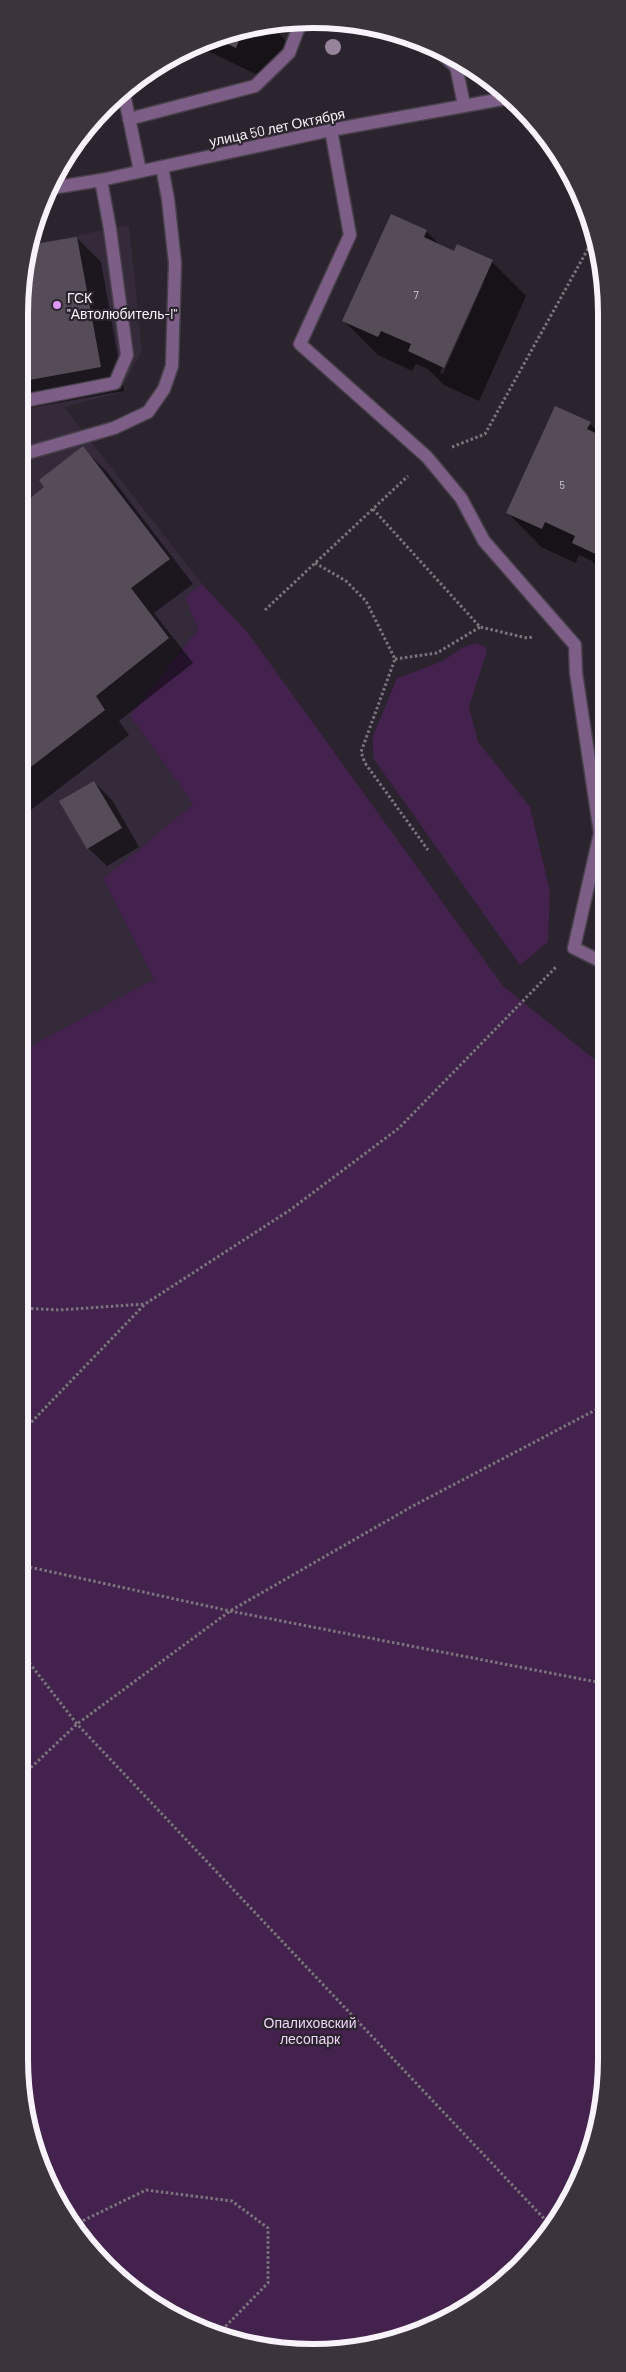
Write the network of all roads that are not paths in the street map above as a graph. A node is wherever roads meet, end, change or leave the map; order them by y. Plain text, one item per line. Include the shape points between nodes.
1 (299, 28) edge
2 (453, 65) edge
3 (458, 69) joint
4 (125, 98) edge
5 (502, 99) edge
6 (464, 106) junction
7 (129, 119) junction
8 (331, 130) junction
9 (162, 167) junction
10 (140, 171) junction
11 (101, 180) junction
12 (57, 187) edge
13 (28, 400) edge
14 (28, 453) edge
15 (598, 820) edge
16 (598, 842) edge
17 (598, 960) edge

1 - 7 street via 290,53 255,86
2 - 3 street
3 - 6 street
4 - 7 street
5 - 6 street, улица 50 лет Октября
6 - 8 street, улица 50 лет Октября
7 - 10 street
8 - 9 street, улица 50 лет Октября
8 - 15 street via 350,235 300,344 427,457 461,498 484,541 575,644 576,673
9 - 10 street, улица 50 лет Октября
9 - 14 street via 175,263 172,366 164,389 148,412 114,428
10 - 11 street, улица 50 лет Октября
11 - 12 street, улица 50 лет Октября
11 - 13 street via 127,356 115,383
16 - 17 street via 574,948

